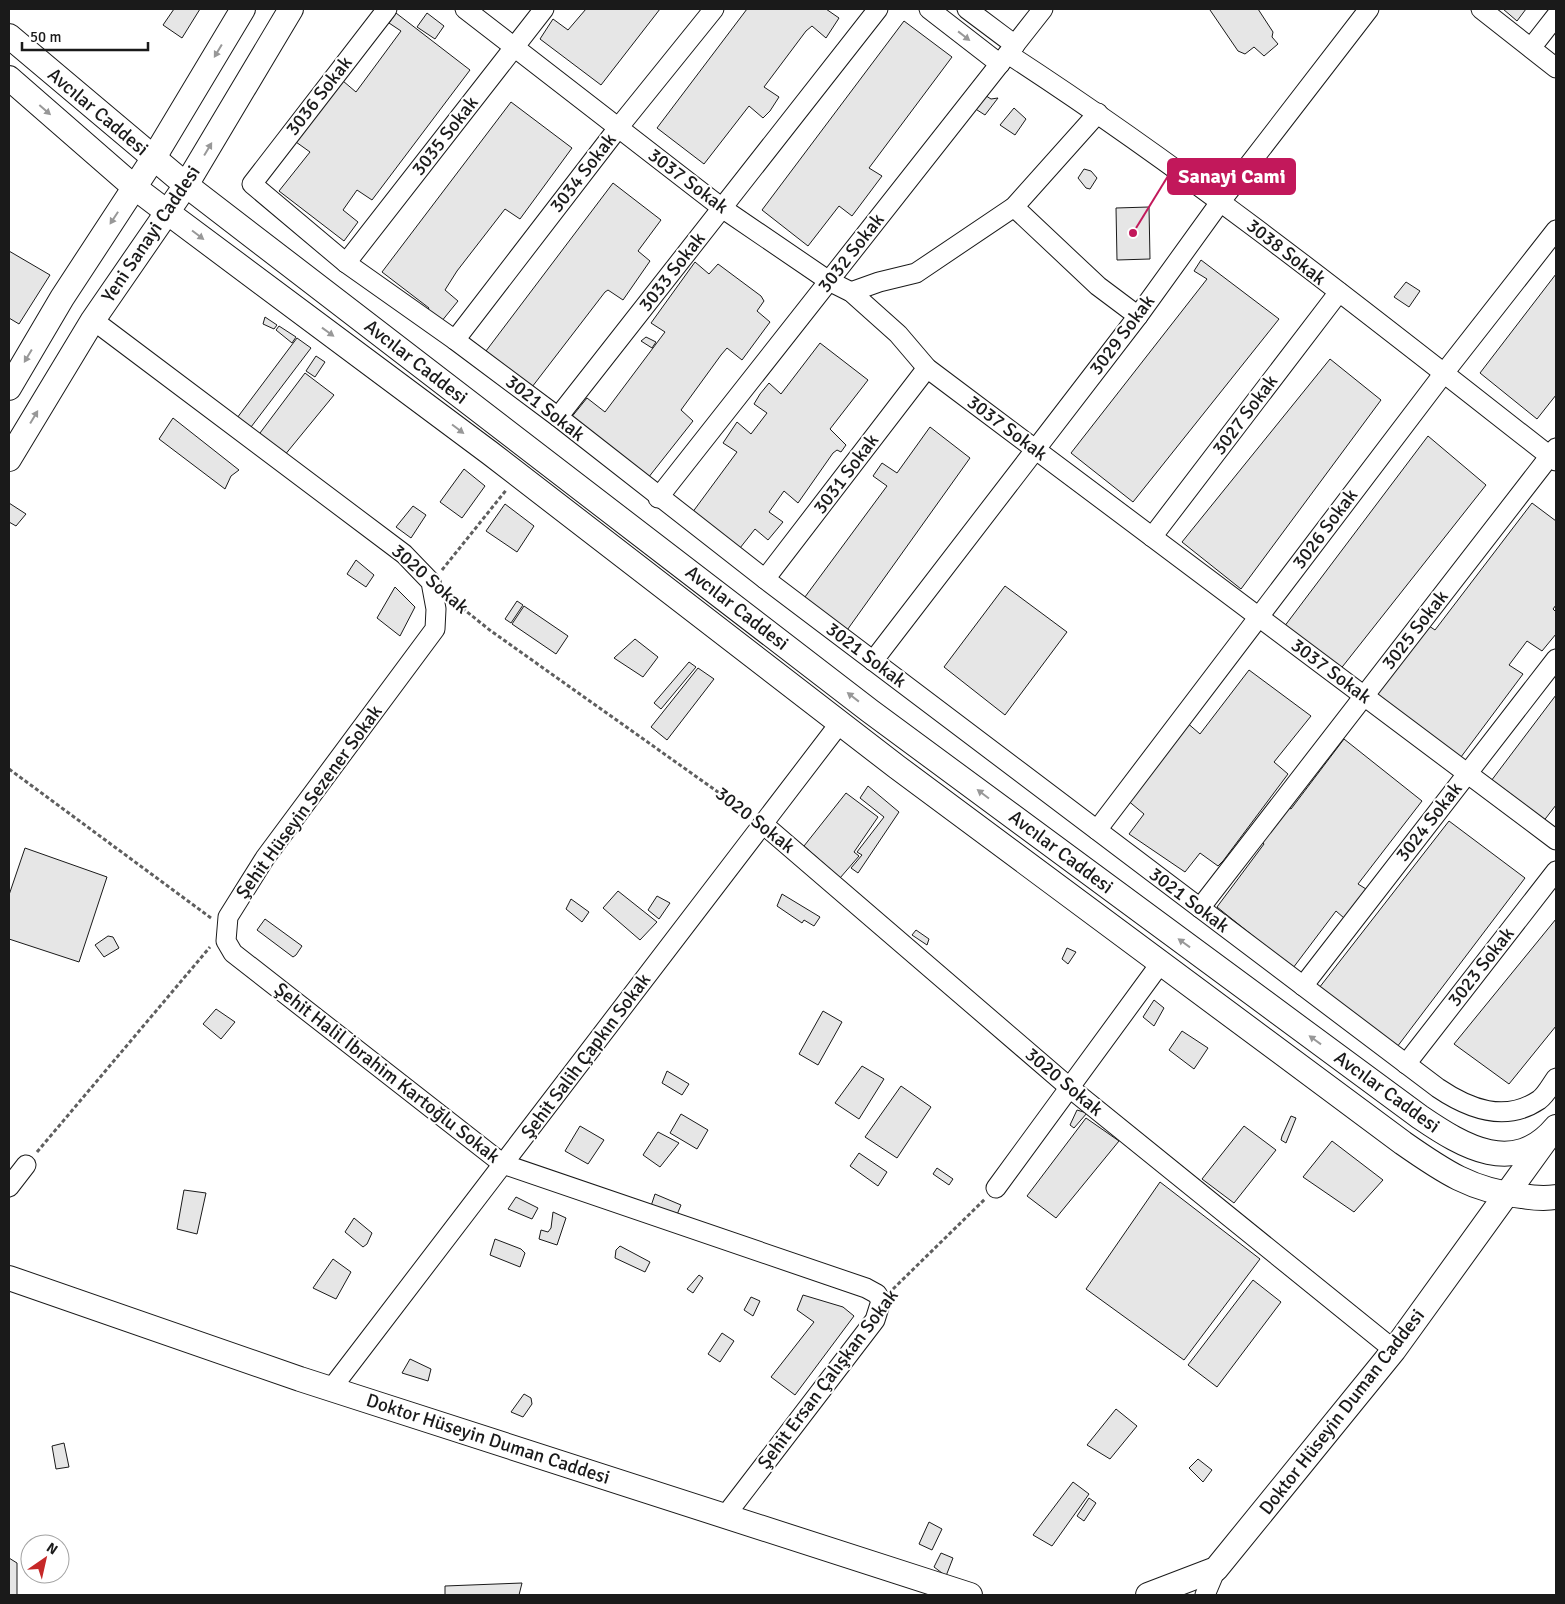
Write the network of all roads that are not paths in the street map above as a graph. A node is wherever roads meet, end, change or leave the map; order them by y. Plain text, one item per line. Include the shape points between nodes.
1 (243, 9) edge
2 (291, 9) edge
3 (387, 9) edge
4 (465, 9) edge
5 (544, 9) edge
6 (714, 9) edge
7 (878, 9) edge
8 (929, 9) edge
9 (967, 9) edge
10 (1043, 9) edge
11 (1369, 9) edge
12 (1481, 9) edge
13 (1556, 16) edge
14 (9, 36) edge
15 (514, 48) junction
16 (1531, 48) junction
17 (1008, 54) junction
18 (1556, 68) edge
19 (9, 78) edge
20 (1098, 113) junction
21 (618, 128) junction
22 (153, 158) junction
23 (252, 184) joint
24 (186, 185) junction
25 (134, 187) junction
26 (1221, 202) junction
27 (1014, 207) junction
28 (722, 208) junction
29 (167, 212) junction
30 (1556, 230) edge
31 (346, 263) junction
32 (829, 281) junction
33 (851, 292) junction
34 (1339, 292) junction
35 (1138, 316) junction
36 (93, 320) junction
37 (455, 340) junction
38 (927, 368) junction
39 (1444, 373) junction
40 (9, 388) edge
41 (558, 417) junction
42 (1035, 449) junction
43 (10, 454) edge
44 (1554, 455) edge
45 (658, 498) junction
46 (1152, 537) junction
47 (765, 579) junction
48 (431, 582) joint
49 (1259, 617) junction
50 (1556, 659) edge
51 (873, 660) junction
52 (1364, 696) junction
53 (840, 723) junction
54 (1467, 773) junction
55 (763, 824) junction
56 (1097, 830) junction
57 (1556, 840) edge
58 (1556, 871) edge
59 (1200, 908) junction
60 (225, 929) joint
61 (1160, 964) junction
62 (1303, 986) junction
63 (1406, 1064) junction
64 (1556, 1078) edge
65 (1070, 1088) junction
66 (1553, 1131) edge
67 (1486, 1153) joint
68 (503, 1164) junction
69 (26, 1165) road end
70 (9, 1187) edge
71 (996, 1188) road end
72 (1506, 1194) junction
73 (1553, 1201) edge
74 (9, 1278) edge
75 (881, 1301) joint
76 (1394, 1350) junction
77 (331, 1389) junction
78 (725, 1516) junction
79 (1216, 1569) junction
80 (970, 1595) edge
81 (1148, 1595) edge
82 (1204, 1595) edge

1 -> 22 main road, Yeni Sanayi Caddesi
24 -> 2 main road, Yeni Sanayi Caddesi
3 - 23 street, 3036 Sokak
4 - 15 street, 3037 Sokak
5 - 15 street, 3035 Sokak
6 - 21 street, 3034 Sokak
7 - 28 street, 3033 Sokak
8 -> 17 street, 3038 Sokak
9 - 17 street, 3038 Sokak
10 - 17 street, 3032 Sokak
11 - 26 street, 3029 Sokak
12 - 16 street
13 - 16 street
14 - 22 main road, Avcılar Caddesi
15 - 21 street, 3037 Sokak
15 - 31 street, 3035 Sokak
16 - 18 street
17 - 20 street, 3038 Sokak
17 - 32 street, 3032 Sokak
19 -> 25 main road, Avcılar Caddesi
20 - 26 street, 3038 Sokak
20 - 27 street
21 - 28 street, 3037 Sokak
21 - 37 street, 3034 Sokak
22 - 24 main road, Avcılar Caddesi
22 - 25 main road, Yeni Sanayi Caddesi
23 - 31 street, 3021 Sokak
24 - 29 main road, Yeni Sanayi Caddesi
67 -> 24 main road, Avcılar Caddesi via 1450,1138 1420,1117 870,710
25 - 29 main road, Avcılar Caddesi
25 -> 40 main road, Yeni Sanayi Caddesi via 62,298
26 - 34 street, 3038 Sokak
26 - 35 street, 3029 Sokak
27 - 33 street via 916,273
27 - 35 street via 1098,286
28 - 32 street, 3037 Sokak
28 - 41 street, 3033 Sokak
29 - 36 main road, Yeni Sanayi Caddesi
29 -> 53 main road, Avcılar Caddesi via 518,475
30 - 39 street, 3026 Sokak
31 - 37 street, 3021 Sokak
32 - 33 street, 3037 Sokak
32 - 45 street, 3032 Sokak
33 - 38 street, 3037 Sokak via 898,334
34 - 39 street, 3038 Sokak
34 - 46 street, 3027 Sokak
35 - 42 street, 3029 Sokak
43 -> 36 main road, Yeni Sanayi Caddesi
36 - 48 street, 3020 Sokak via 404,554
37 - 41 street, 3021 Sokak
38 - 42 street, 3037 Sokak
38 - 47 street, 3031 Sokak
39 - 44 street, 3038 Sokak
39 - 49 street, 3026 Sokak
41 - 45 street, 3021 Sokak
42 - 46 street, 3037 Sokak
42 - 51 street, 3029 Sokak
44 - 52 street, 3025 Sokak
45 - 47 street, 3021 Sokak
46 - 49 street, 3037 Sokak
47 - 51 street, 3021 Sokak
48 - 60 street, Şehit Hüseyin Sezener Sokak via 436,609 435,629 265,858 228,917
49 - 52 street, 3037 Sokak
49 - 56 street, 3026 Sokak
50 - 54 street, 3024 Sokak
51 - 56 street, 3021 Sokak
52 - 54 street, 3037 Sokak
52 - 59 street, 3025 Sokak
53 - 55 street, Şehit Salih Çapkın Sokak
53 - 61 main road, Avcılar Caddesi
54 - 57 street, 3037 Sokak
54 - 62 street, 3024 Sokak
55 - 65 street, 3020 Sokak
55 - 68 street, Şehit Salih Çapkın Sokak
56 - 59 street, 3021 Sokak
58 - 63 street, 3023 Sokak
59 - 62 street, 3021 Sokak
60 - 68 street, Şehit Halil İbrahim Kartoğlu Sokak via 226,941 233,953
61 - 65 street
61 - 72 main road, Avcılar Caddesi via 1437,1167 1471,1185
62 - 63 street, 3021 Sokak
63 - 64 street, 3021 Sokak via 1456,1100 1489,1112 1507,1112 1540,1099
65 - 71 street
65 - 76 street, 3020 Sokak
66 - 67 main road, Doktor Hüseyin Duman Caddesi via 1526,1150 1509,1155
66 - 72 main road, Doktor Hüseyin Duman Caddesi
68 - 75 street, Şehit Halil İbrahim Kartoğlu Sokak via 866,1288 877,1294
68 - 77 street, Şehit Salih Çapkın Sokak
69 - 70 street
72 - 73 main road
72 - 76 main road, Doktor Hüseyin Duman Caddesi
74 - 77 main road, Doktor Hüseyin Duman Caddesi
75 - 78 street, Şehit Ersan Çalışkan Sokak via 875,1320
76 - 79 main road, Doktor Hüseyin Duman Caddesi
77 - 78 main road, Doktor Hüseyin Duman Caddesi
78 - 80 main road, Doktor Hüseyin Duman Caddesi
79 - 81 main road, Doktor Hüseyin Duman Caddesi
79 - 82 street

